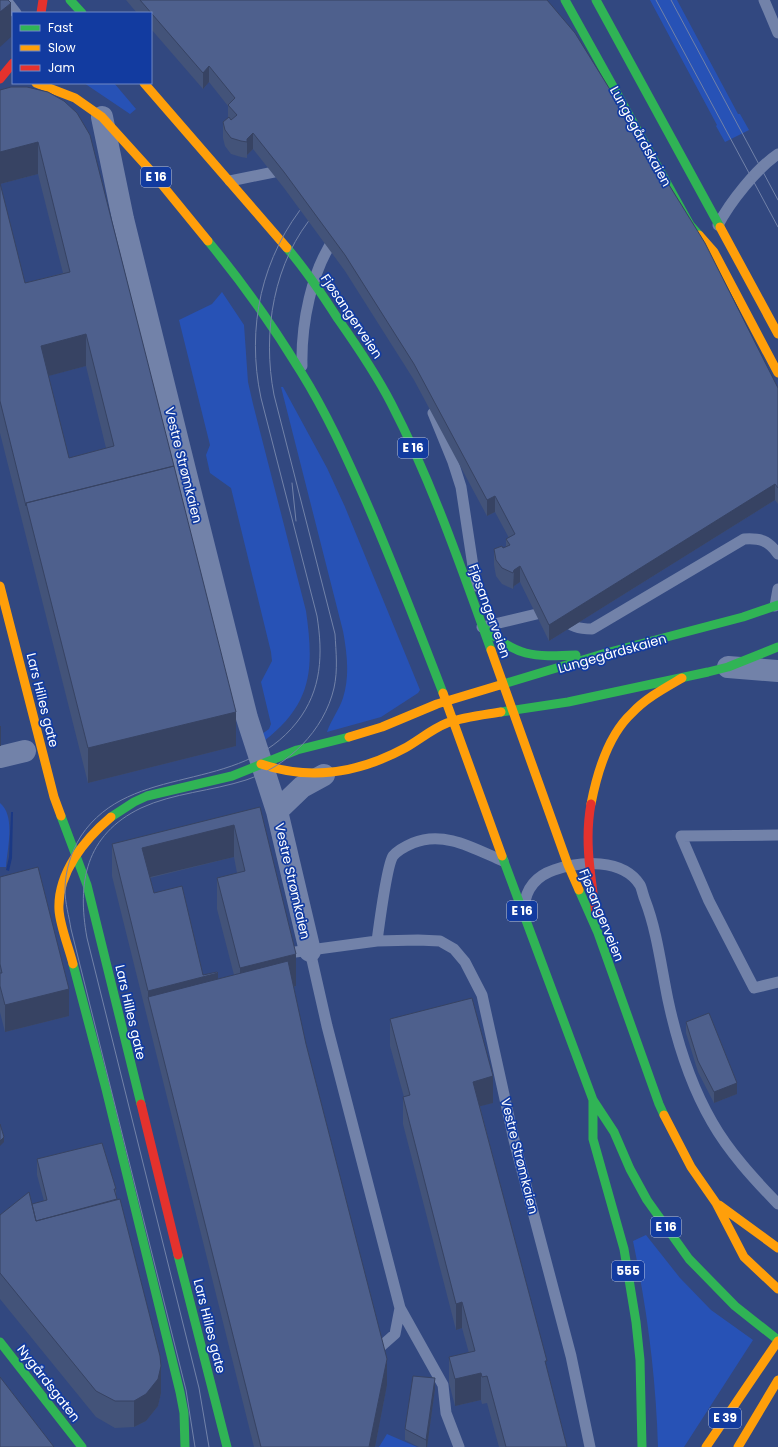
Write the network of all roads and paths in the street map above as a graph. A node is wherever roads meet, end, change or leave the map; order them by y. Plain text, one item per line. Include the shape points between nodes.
1 (6, 0) edge
2 (43, 0) edge
3 (70, 0) edge
4 (565, 0) edge
5 (596, 0) edge
6 (764, 0) edge
7 (15, 12) edge
8 (41, 12) edge
9 (81, 12) edge
10 (778, 33) edge
11 (12, 64) edge
12 (0, 79) edge
13 (12, 80) edge
14 (39, 84) edge
15 (145, 84) edge
16 (102, 117) junction
17 (670, 137) junction
18 (648, 149) junction
19 (638, 154) edge
20 (778, 154) edge
21 (296, 162) edge
22 (230, 181) junction
23 (718, 225) junction
24 (342, 229) edge
25 (714, 252) junction
26 (314, 283) junction
27 (727, 308) edge
28 (743, 308) junction
29 (778, 334) edge
30 (302, 373) junction
31 (778, 373) edge
32 (429, 404) edge
33 (776, 551) edge
34 (0, 588) edge
35 (778, 589) edge
36 (776, 606) edge
37 (482, 627) junction
38 (778, 647) edge
39 (606, 653) junction
40 (728, 666) junction
41 (776, 670) edge
42 (682, 678) junction
43 (504, 685) junction
44 (446, 701) junction
45 (513, 711) junction
46 (454, 721) junction
47 (25, 750) dead end
48 (0, 757) edge
49 (261, 764) junction
50 (324, 775) junction
51 (277, 811) junction
52 (778, 835) edge
53 (77, 856) junction
54 (504, 861) junction
55 (591, 864) junction
56 (568, 865) junction
57 (523, 914) junction
58 (598, 933) junction
59 (377, 940) junction
60 (310, 951) junction
61 (288, 953) edge
62 (778, 982) edge
63 (593, 1100) junction
64 (716, 1203) junction
65 (778, 1204) edge
66 (778, 1248) edge
67 (778, 1289) edge
68 (400, 1308) junction
69 (778, 1341) edge
70 (0, 1342) edge
71 (378, 1349) edge
72 (778, 1380) edge
73 (80, 1444) edge
74 (86, 1447) edge
75 (185, 1447) edge
76 (227, 1447) edge
77 (459, 1447) edge
78 (590, 1447) edge
79 (642, 1447) edge
80 (706, 1447) edge
81 (738, 1447) edge

1 - 7 lane
2 - 8 main road
3 - 9 main road
4 - 18 main road, Lungegårdskaien
5 - 17 main road, Lungegårdskaien
6 - 10 lane
11 - 12 main road
12 - 13 main road
14 - 16 main road, E 16 via 75,98
15 - 22 main road, Fjøsangerveien / E 16
16 - 30 main road, E 16 via 222,257 270,323
16 - 49 street, Vestre Strømkaien via 123,219 184,470
17 - 18 lane
17 - 23 main road, Lungegårdskaien
18 - 19 lane
18 - 25 main road, Lungegårdskaien via 690,225
20 - 23 lane via 761,169 725,211
21 - 22 lane via 274,172
22 - 26 main road, Fjøsangerveien / E 16
23 - 25 lane
23 - 29 main road, Lungegårdskaien
24 - 26 lane via 321,262
25 - 28 main road, Lungegårdskaien
26 - 30 lane via 305,328
26 - 37 main road, Fjøsangerveien / E 16 via 371,368 412,446 439,510
27 - 28 lane
28 - 31 main road, Lungegårdskaien
30 - 44 main road, E 16 via 361,489 396,570
32 - 37 lane via 461,487
33 - 37 lane via 759,538 744,539 592,629 579,629 566,622 556,601 545,612
34 - 53 main road, Lars Hilles gate via 54,797
35 - 36 lane
36 - 39 main road, Lungegårdskaien
37 - 39 main road via 510,648 526,654 557,656
37 - 43 main road, Fjøsangerveien / E 16
38 - 40 main road
39 - 43 main road, Lungegårdskaien
40 - 41 street
40 - 42 main road
42 - 45 main road
42 - 55 main road, E 16 via 649,698 630,715 607,754 598,778 588,826
43 - 44 main road, Lungegårdskaien
43 - 45 main road, Fjøsangerveien / E 16
44 - 46 main road, E 16
44 - 49 main road, Lungegårdskaien via 375,730 298,750
45 - 46 main road
45 - 56 main road, Fjøsangerveien / E 16
46 - 50 main road via 433,730 391,755 352,769
46 - 54 main road, E 16
47 - 48 street
49 - 50 main road via 271,769 300,775
49 - 51 street, Vestre Strømkaien
49 - 53 main road, Lungegårdskaien via 231,776 158,794 122,809 97,831
50 - 51 street, Vestre Strømkaien via 302,788
51 - 60 street, Vestre Strømkaien
52 - 62 lane via 681,836 709,901 754,988
53 - 75 main road, Lungegårdskaien via 66,875 59,912 106,1090 180,1392 184,1413
53 - 76 main road, Lars Hilles gate via 87,885
54 - 57 main road, E 16
54 - 59 lane via 455,841 440,838 423,839 405,846 392,857
55 - 56 lane
55 - 58 main road, E 16
55 - 65 lane via 609,865 626,871 640,885 650,914 672,1019 694,1086 712,1122 739,1161
56 - 57 lane via 545,873 532,883 525,896
56 - 58 main road, Fjøsangerveien / E 16
57 - 63 main road, E 16
58 - 64 main road, Fjøsangerveien / E 16 via 659,1104 691,1167
59 - 60 lane, Vestre Strømkaien
59 - 78 lane, Vestre Strømkaien via 440,941 454,949 465,962 482,994 514,1140 571,1356
60 - 61 lane, Vestre Strømkaien
60 - 68 lane, Vestre Strømkaien
63 - 69 main road, E 16 via 614,1132 647,1200 689,1259 730,1301
63 - 79 main road, 555 via 593,1140 622,1242 636,1322 640,1360
64 - 66 main road, E 16
64 - 67 main road, E 16 via 744,1257
68 - 71 lane via 395,1334
68 - 77 lane via 443,1385 446,1413
69 - 80 main road, E 39
70 - 73 main road, Nygårdsgaten
72 - 81 main road
73 - 74 main road, Nygårdsgaten

